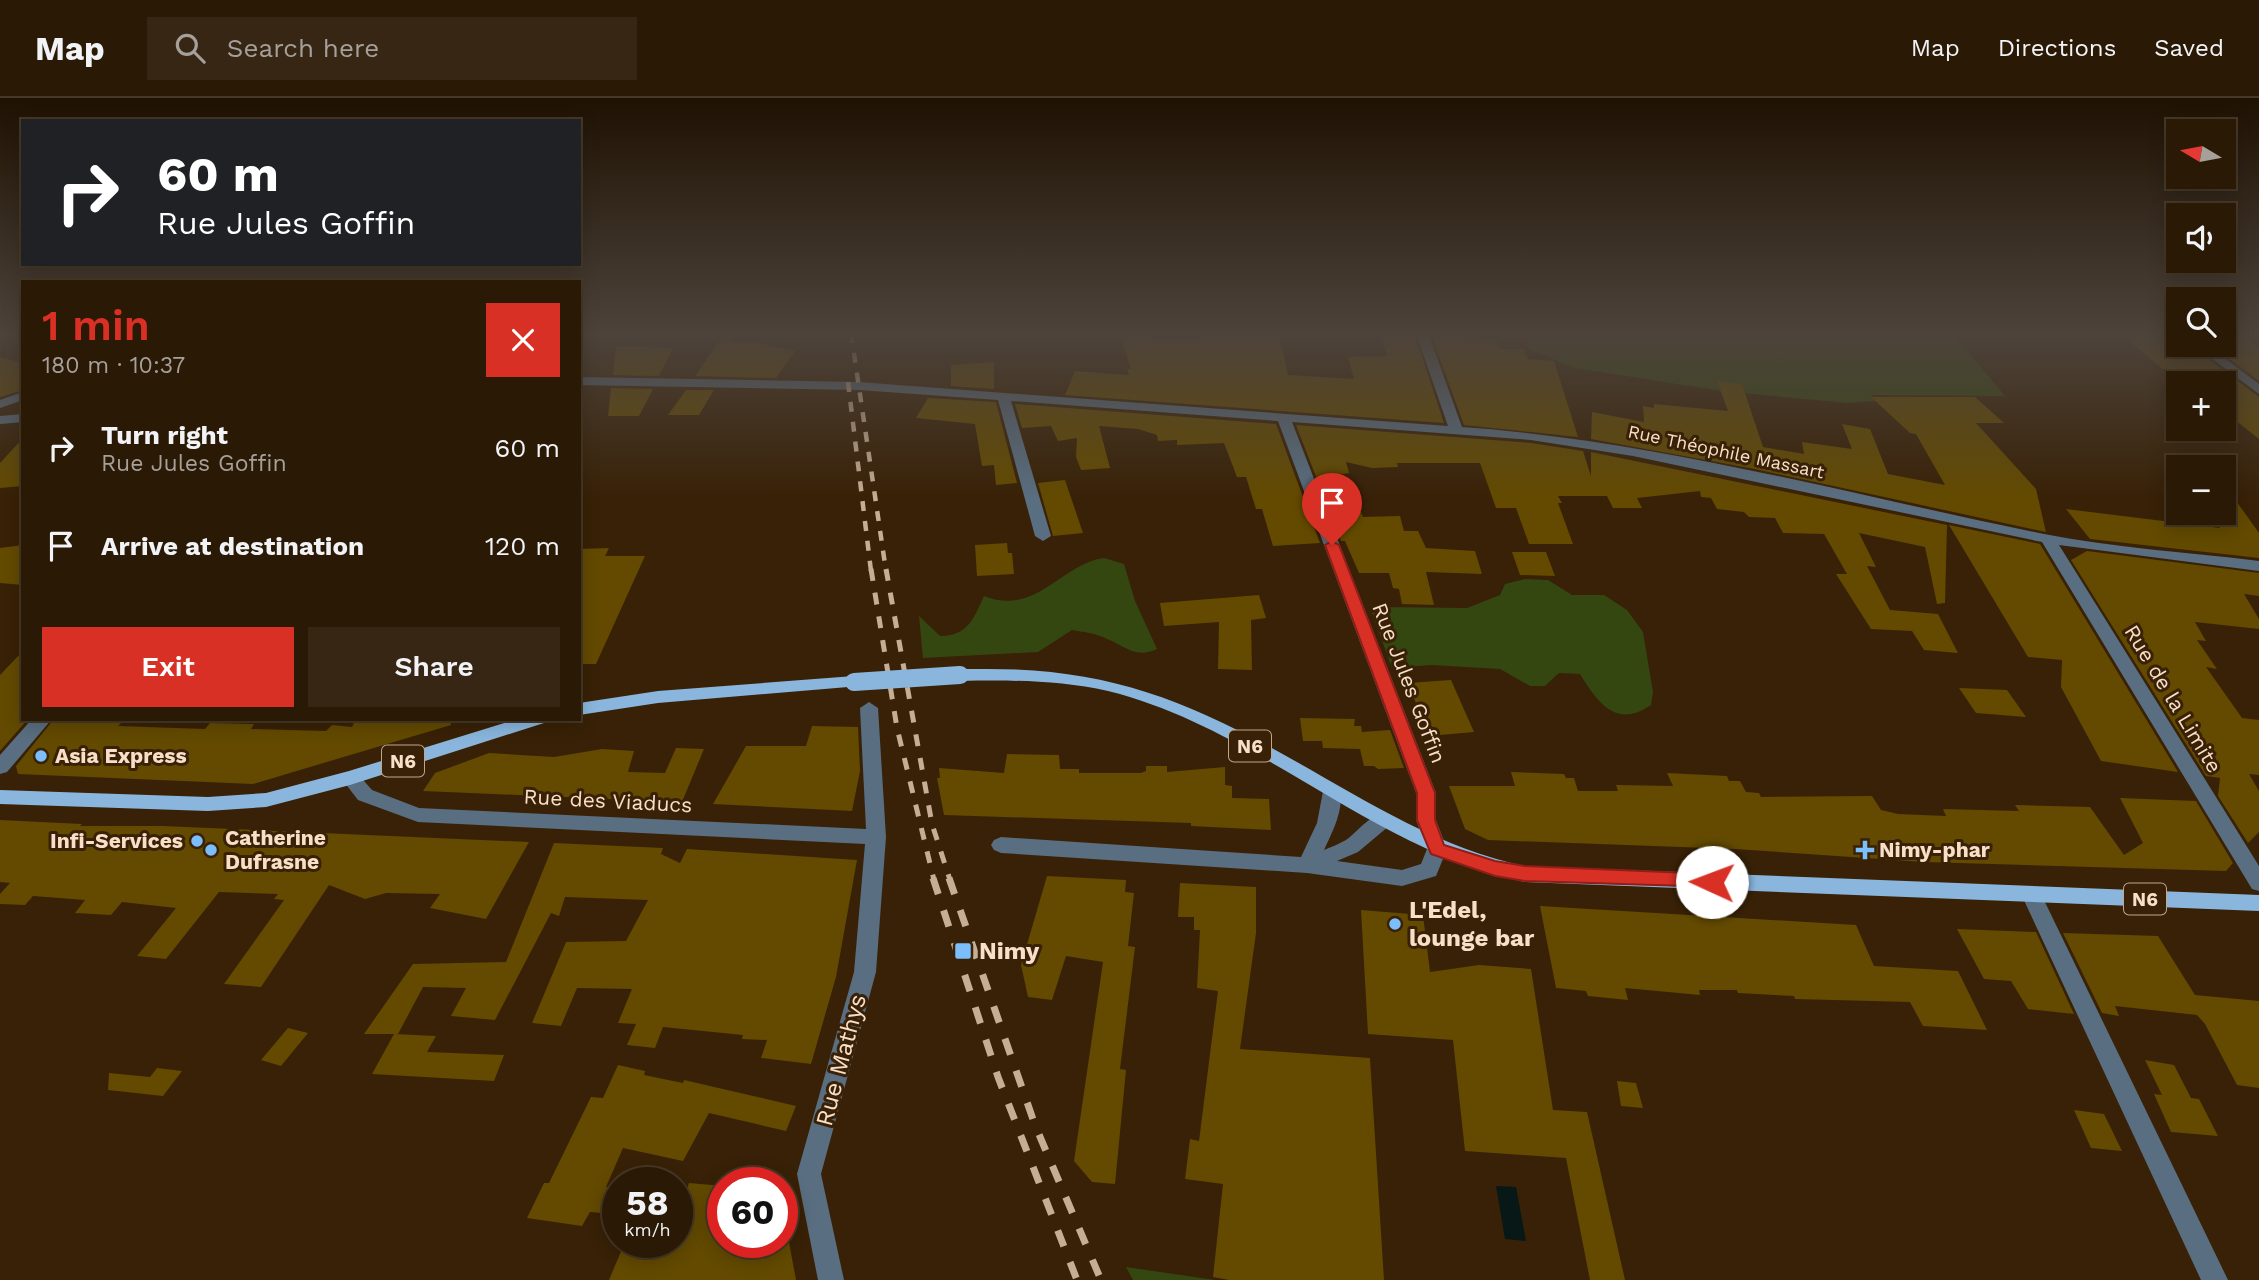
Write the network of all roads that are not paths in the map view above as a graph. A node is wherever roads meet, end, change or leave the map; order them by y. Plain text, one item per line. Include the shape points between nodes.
1 (898, 388) edge
2 (1442, 388) edge
3 (1003, 395) junction
4 (21, 397) edge
5 (0, 404) edge
6 (1283, 416) junction
7 (21, 418) edge
8 (0, 420) edge
9 (1456, 429) junction
10 (1043, 536) dead end
11 (2048, 539) junction
12 (2259, 566) edge
13 (869, 708) dead end
14 (581, 709) edge
15 (41, 721) edge
16 (532, 721) edge
17 (0, 766) edge
18 (350, 778) junction
19 (1332, 791) junction
20 (0, 797) edge
21 (1382, 821) junction
22 (876, 837) junction
23 (1001, 845) dead end
24 (1437, 849) junction
25 (1307, 865) junction
26 (2259, 883) edge
27 (2032, 895) junction
28 (2259, 903) edge
29 (831, 1280) edge
30 (2215, 1280) edge

1 - 3 street, Rue Théophile Massart
2 - 9 street
3 - 6 street, Rue Théophile Massart
3 - 10 street
4 - 5 street
6 - 9 street, Rue Théophile Massart
6 - 24 street, Rue Jules Goffin via 1426,793 1426,820
7 - 8 street
9 - 11 street, Rue Théophile Massart via 1578,442
11 - 12 street, Rue Théophile Massart
11 - 26 street, Rue de la Limite
13 - 22 street, Rue Mathys
14 - 19 main road, N6, bridge via 658,697 854,682 1045,675 1146,697 1226,733
15 - 17 street
16 - 18 main road, N6
18 - 20 main road, N6 via 237,804
18 - 22 street, Rue des Viaducs via 365,795 418,815
19 - 21 main road, N6
19 - 25 street via 1327,823
21 - 24 main road, N6
21 - 25 street via 1351,847
22 - 29 street, Rue Mathys via 865,972 809,1174
23 - 25 street
24 - 25 street via 1429,870 1402,878
24 - 27 main road, N6 via 1525,874
27 - 28 main road, N6
27 - 30 street

